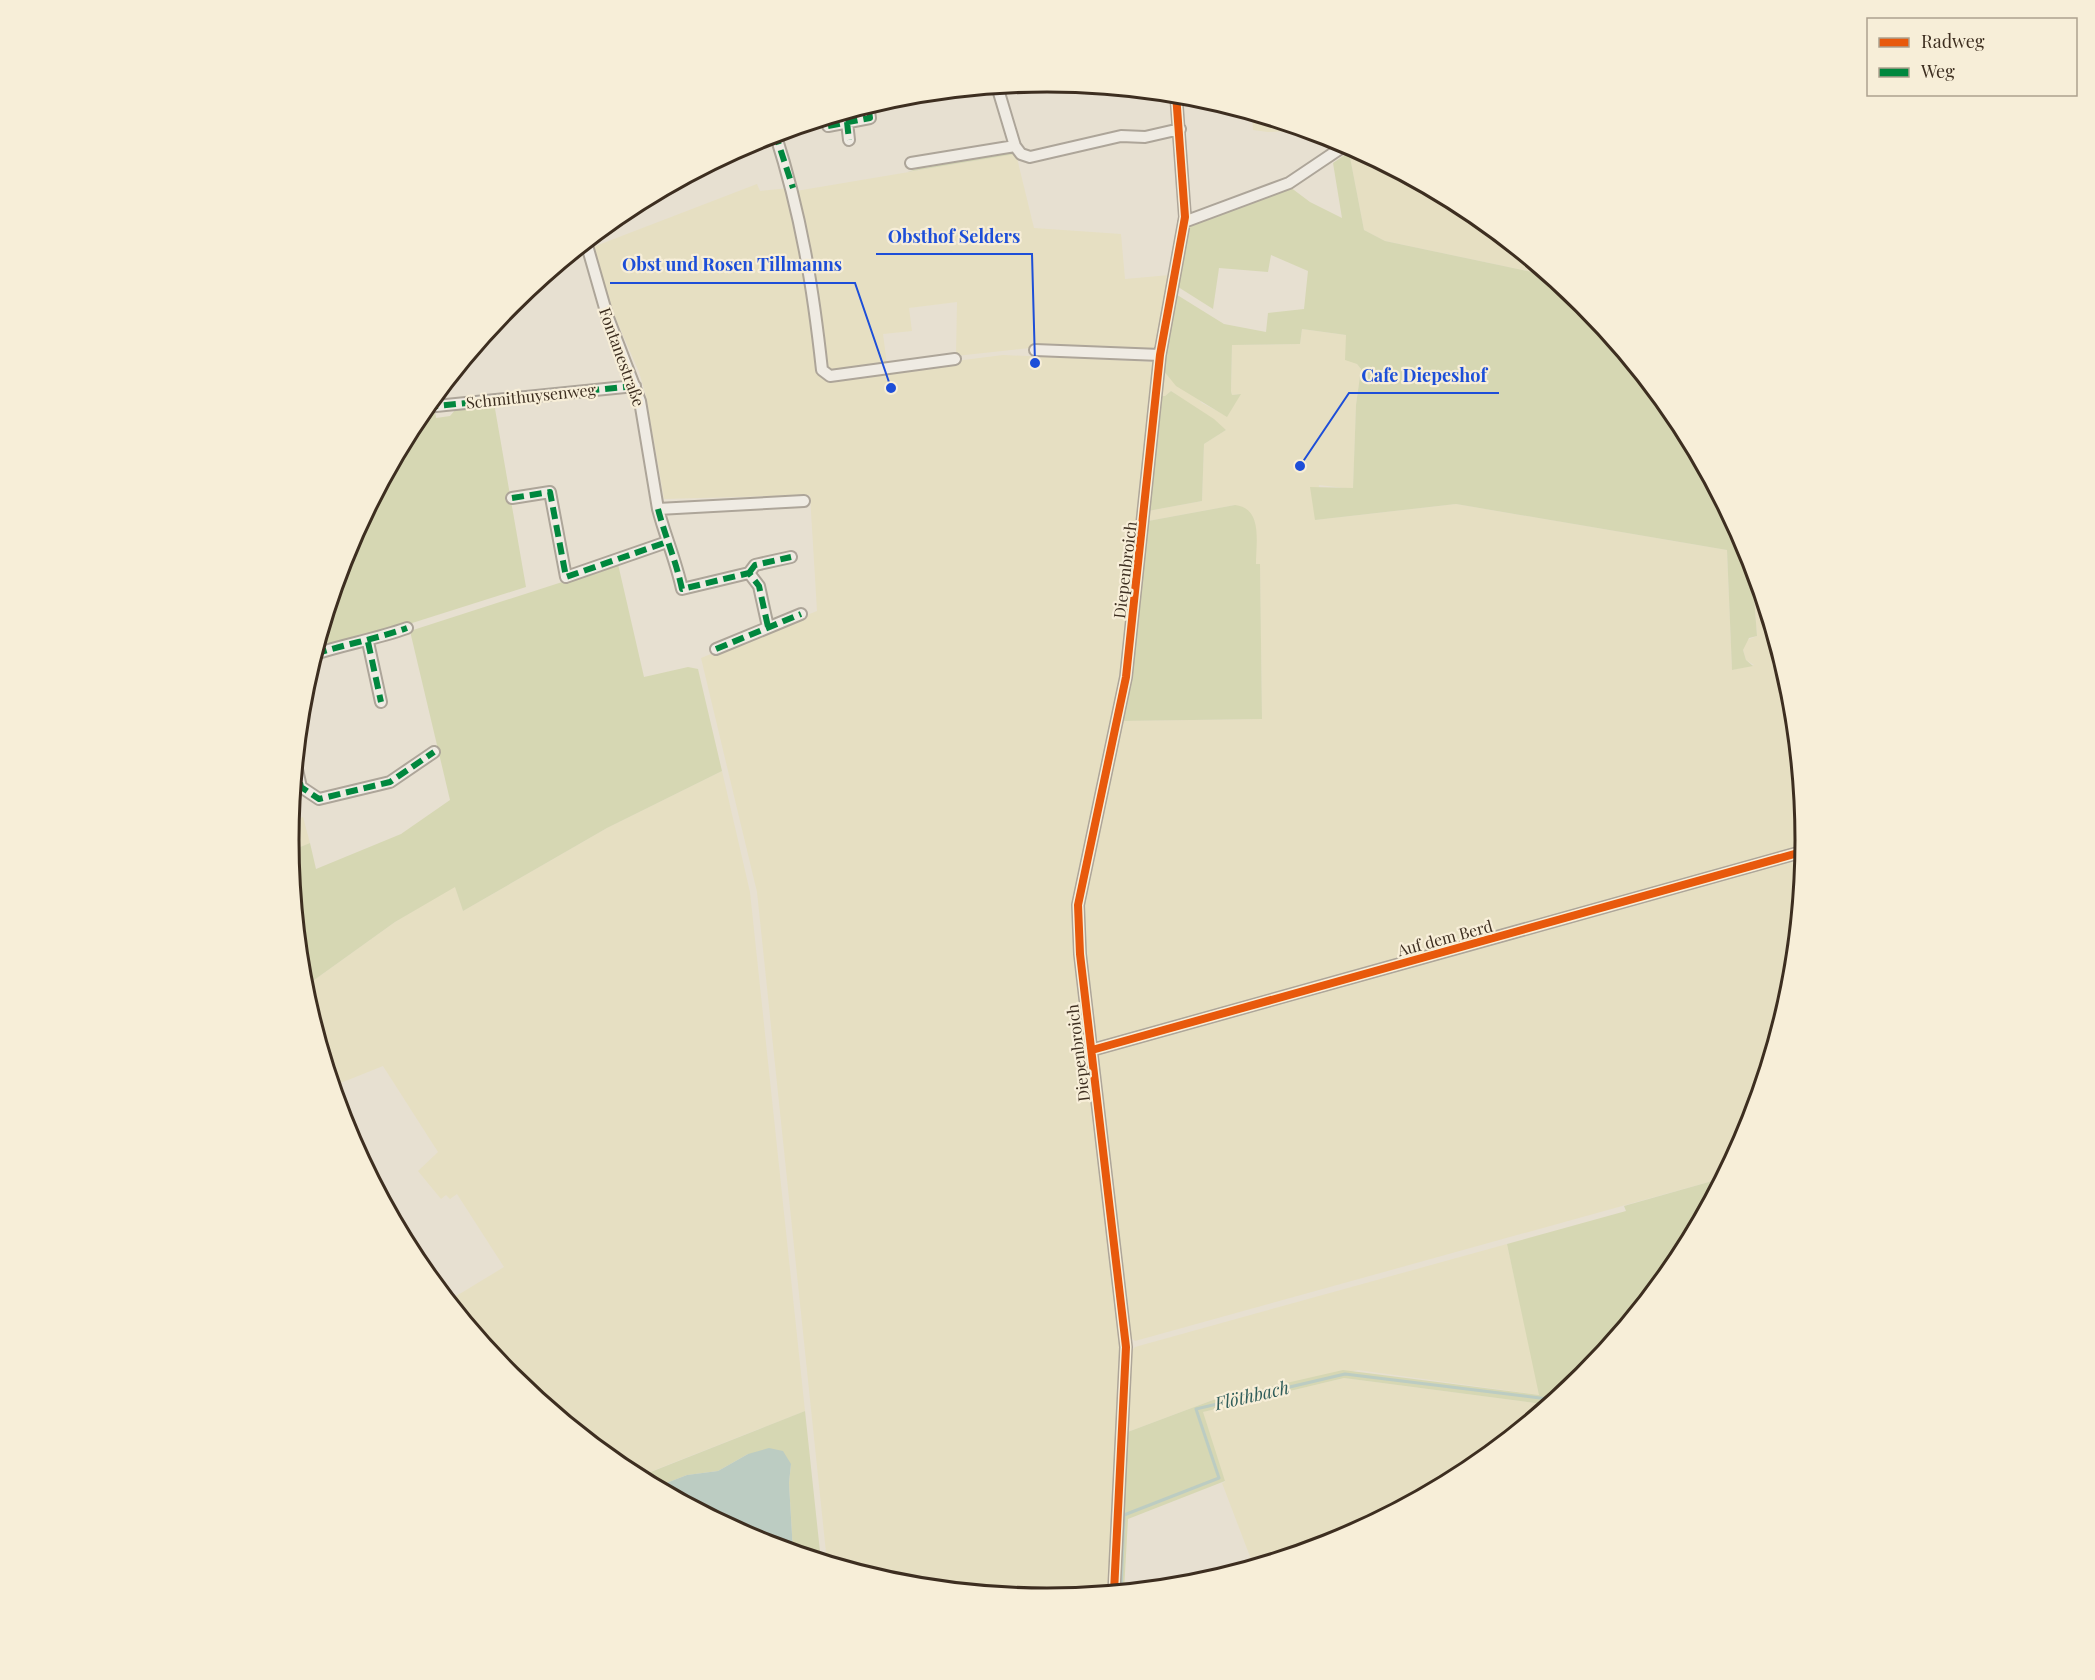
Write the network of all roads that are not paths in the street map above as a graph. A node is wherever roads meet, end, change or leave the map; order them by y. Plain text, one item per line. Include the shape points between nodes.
1 (999, 93) edge
2 (1177, 103) edge
3 (869, 113) edge
4 (847, 122) junction
5 (828, 126) dead end
6 (1180, 129) junction
7 (849, 140) dead end
8 (778, 142) edge
9 (1016, 146) junction
10 (1338, 150) edge
11 (911, 163) dead end
12 (1184, 222) junction
13 (588, 249) edge
14 (1035, 350) dead end
15 (1160, 355) junction
16 (955, 359) dead end
17 (635, 386) junction
18 (438, 406) edge
19 (512, 498) dead end
20 (804, 501) dead end
21 (658, 509) junction
22 (667, 542) junction
23 (791, 557) dead end
24 (749, 573) junction
25 (801, 614) dead end
26 (768, 627) junction
27 (407, 628) dead end
28 (368, 642) junction
29 (716, 649) dead end
30 (324, 651) edge
31 (381, 702) dead end
32 (434, 752) dead end
33 (301, 787) edge
34 (1795, 855) edge
35 (1092, 1050) junction
36 (1114, 1585) edge

1 - 9 street
2 - 6 street
3 - 4 street via 870,118
4 - 5 street
4 - 7 street
6 - 9 street via 1145,137 1121,136 1030,157 1021,154
6 - 12 street
8 - 16 street via 793,188 812,278 822,370 830,375
9 - 11 street
10 - 12 street via 1289,183
12 - 15 street
13 - 17 street, Fontanestraße via 607,315
14 - 15 street
15 - 35 street, Diepenbroich via 1126,677 1078,905
17 - 18 street, Schmithuysenweg
17 - 21 street, Fontanestraße
19 - 22 street via 550,492 566,577
20 - 21 street
21 - 22 street, Fontanestraße
22 - 24 street, Fontanestraße via 674,553 682,589
23 - 24 street, Fontanestraße via 755,565
24 - 26 street via 759,586
25 - 26 street
26 - 29 street
27 - 28 street
28 - 30 street
28 - 31 street
32 - 33 street via 390,782 319,799
34 - 35 street, Auf dem Berd
35 - 36 street, Diepenbroich via 1126,1347

